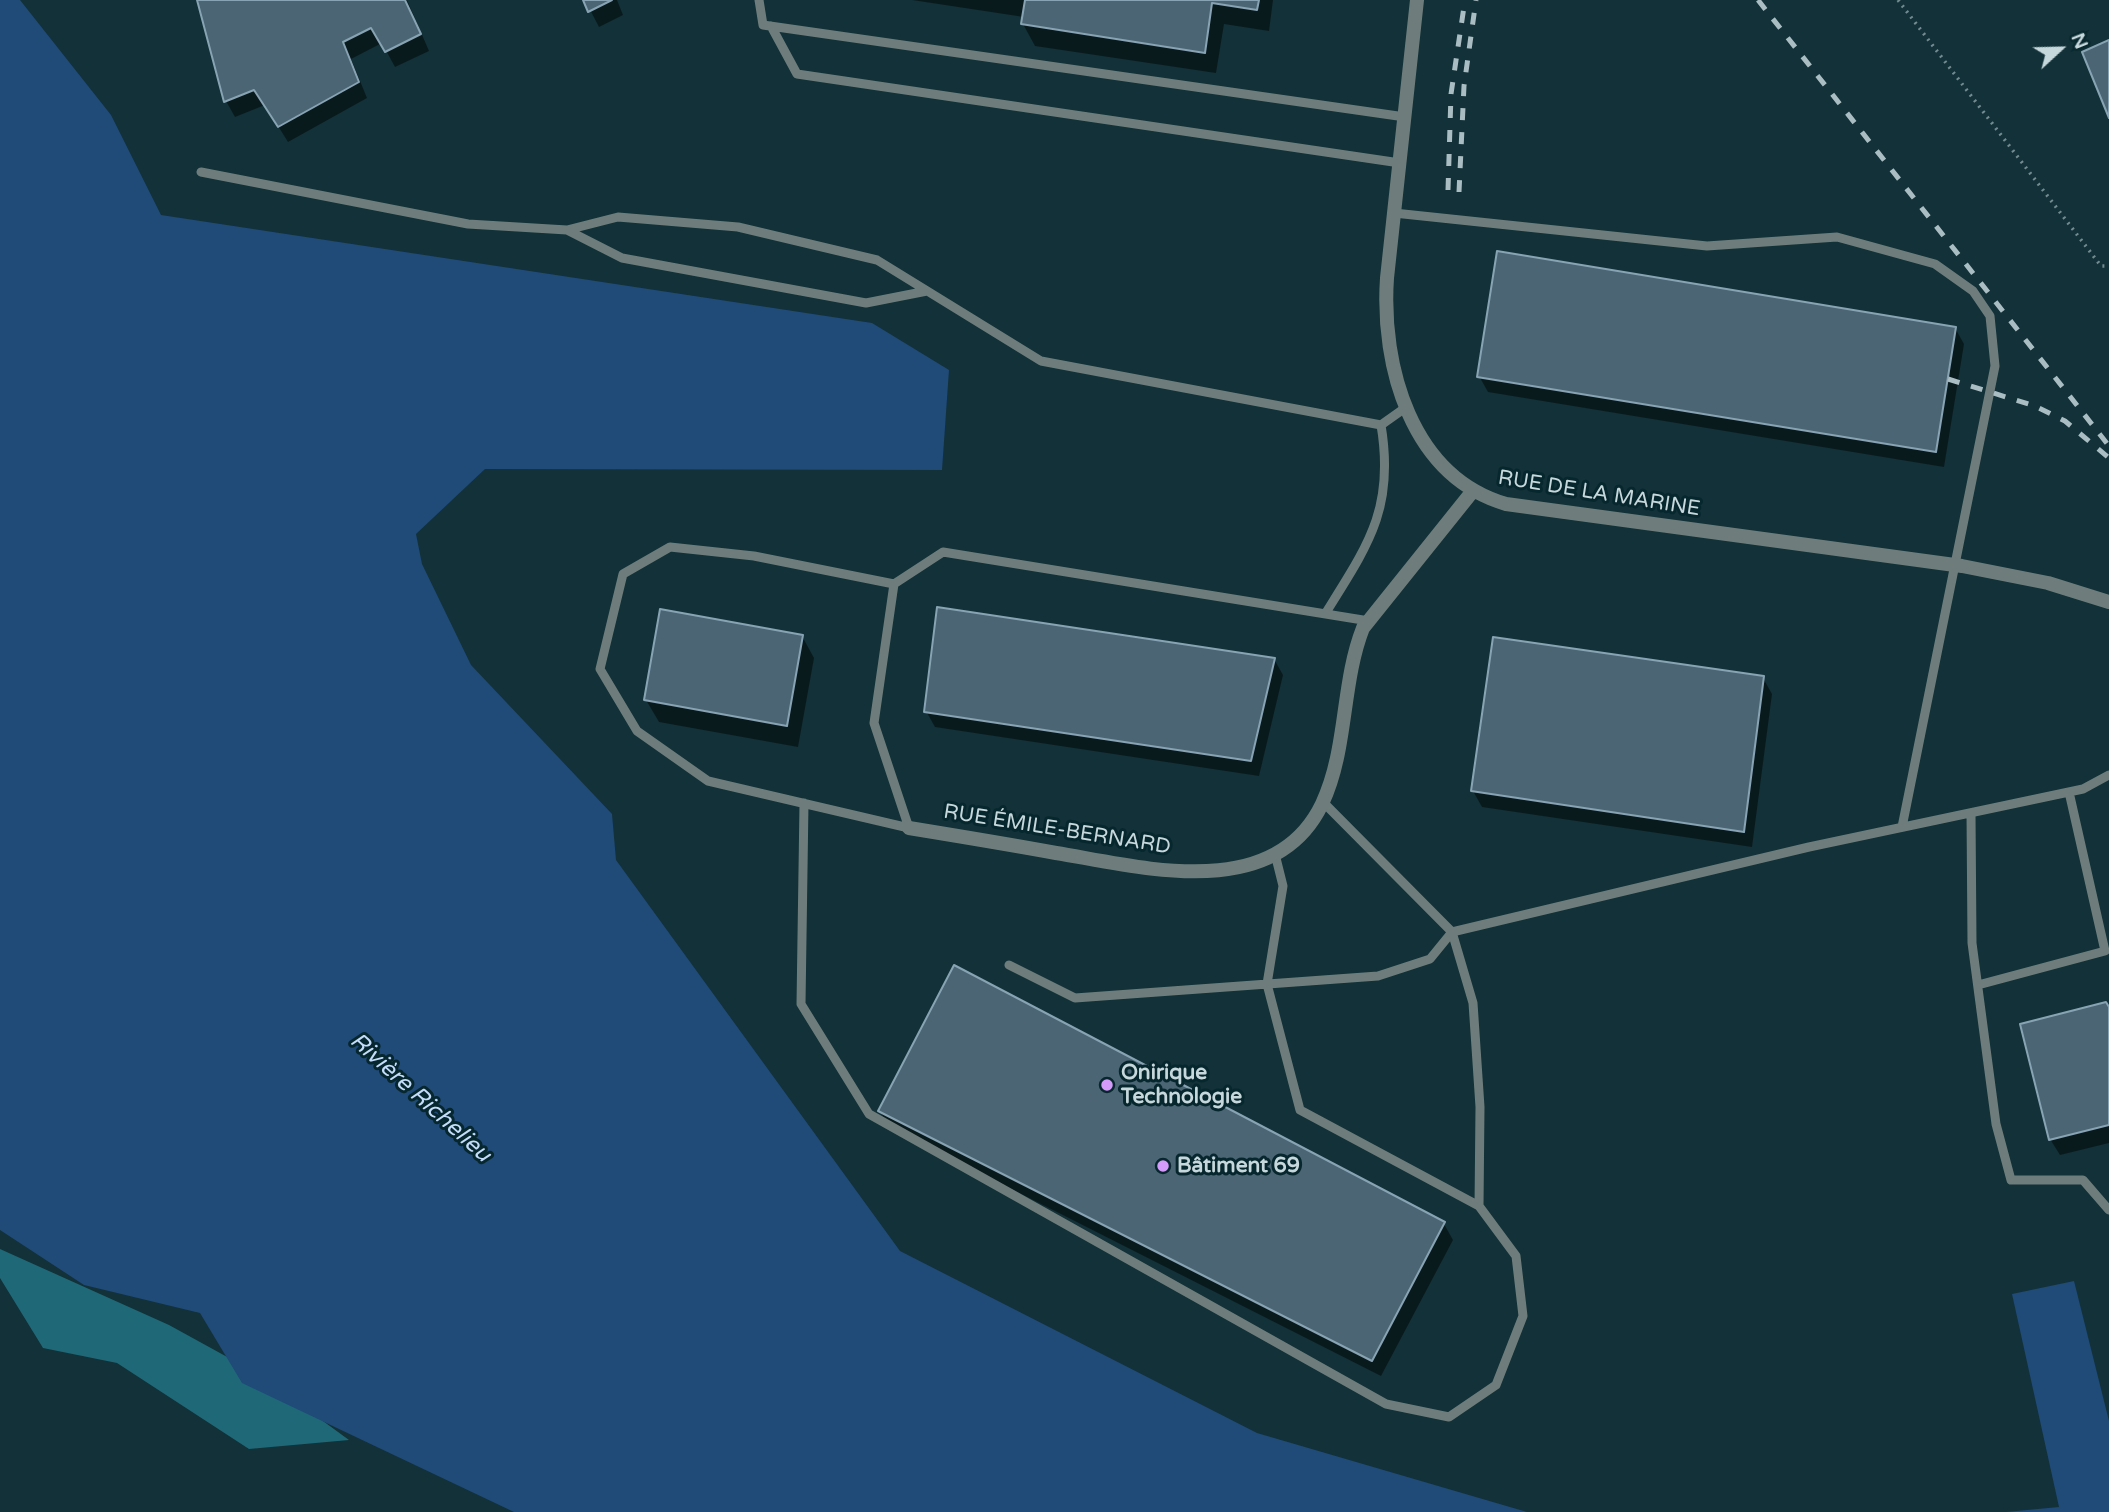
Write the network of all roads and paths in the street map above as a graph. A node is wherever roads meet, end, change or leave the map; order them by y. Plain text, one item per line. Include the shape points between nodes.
1 (759, 0) edge
2 (1417, 0) edge
3 (1898, 0) edge
4 (771, 26) junction
5 (1405, 117) junction
6 (1400, 163) junction
7 (201, 172) dead end
8 (1394, 213) junction
9 (566, 230) junction
10 (2109, 266) edge
11 (927, 291) junction
12 (1405, 408) junction
13 (1381, 425) junction
14 (1472, 492) junction
15 (1954, 565) junction
16 (894, 584) junction
17 (2109, 602) edge
18 (1325, 614) junction
19 (1369, 621) junction
20 (2109, 775) edge
21 (2069, 792) junction
22 (1323, 802) junction
23 (804, 803) junction
24 (1971, 813) junction
25 (1902, 827) junction
26 (909, 828) junction
27 (1275, 853) junction
28 (1452, 932) junction
29 (1009, 965) dead end
30 (1267, 984) junction
31 (1978, 985) junction
32 (1479, 1206) junction
33 (2109, 1210) edge

1 - 4 lane via 764,25
2 - 5 street, RUE DE LA MARINE
3 - 10 path via 2101,266
4 - 5 lane
4 - 6 lane via 797,74
5 - 6 street, RUE DE LA MARINE
6 - 8 street, RUE DE LA MARINE
7 - 9 lane via 468,224
8 - 12 street, RUE DE LA MARINE via 1385,310 1389,351
8 - 15 lane via 1707,246 1837,237 1935,264 1973,291 1990,316 1995,366
9 - 11 lane via 622,258 866,303
9 - 11 lane via 618,217 738,227 877,260
11 - 13 lane via 1041,361
12 - 13 lane
12 - 14 street, RUE DE LA MARINE via 1430,450
13 - 18 lane via 1387,460 1384,499 1362,555
14 - 15 street, RUE DE LA MARINE via 1506,504
14 - 19 street, RUE ÉMILE-BERNARD
15 - 17 street, RUE DE LA MARINE via 2048,583
15 - 25 lane
16 - 18 lane via 943,552
16 - 23 lane via 754,556 670,547 623,574 600,669 637,732 708,781
16 - 26 lane via 874,723
18 - 19 lane
19 - 22 street, RUE ÉMILE-BERNARD via 1356,646 1338,752
20 - 21 lane
21 - 24 lane
21 - 31 lane via 2105,951
22 - 27 street, RUE ÉMILE-BERNARD via 1311,823
22 - 28 lane
23 - 26 lane
23 - 32 lane via 801,1004 869,1114 1386,1404 1449,1417 1496,1385 1523,1316 1516,1256
24 - 25 lane
24 - 31 lane via 1972,943
25 - 28 lane
26 - 27 street, RUE ÉMILE-BERNARD via 1166,871 1228,869
27 - 30 lane via 1283,887
28 - 30 lane via 1430,959 1378,976
28 - 32 lane via 1473,1003 1480,1107
29 - 30 lane via 1075,998
30 - 32 lane via 1300,1110
31 - 33 lane via 1996,1124 2011,1180 2083,1180

